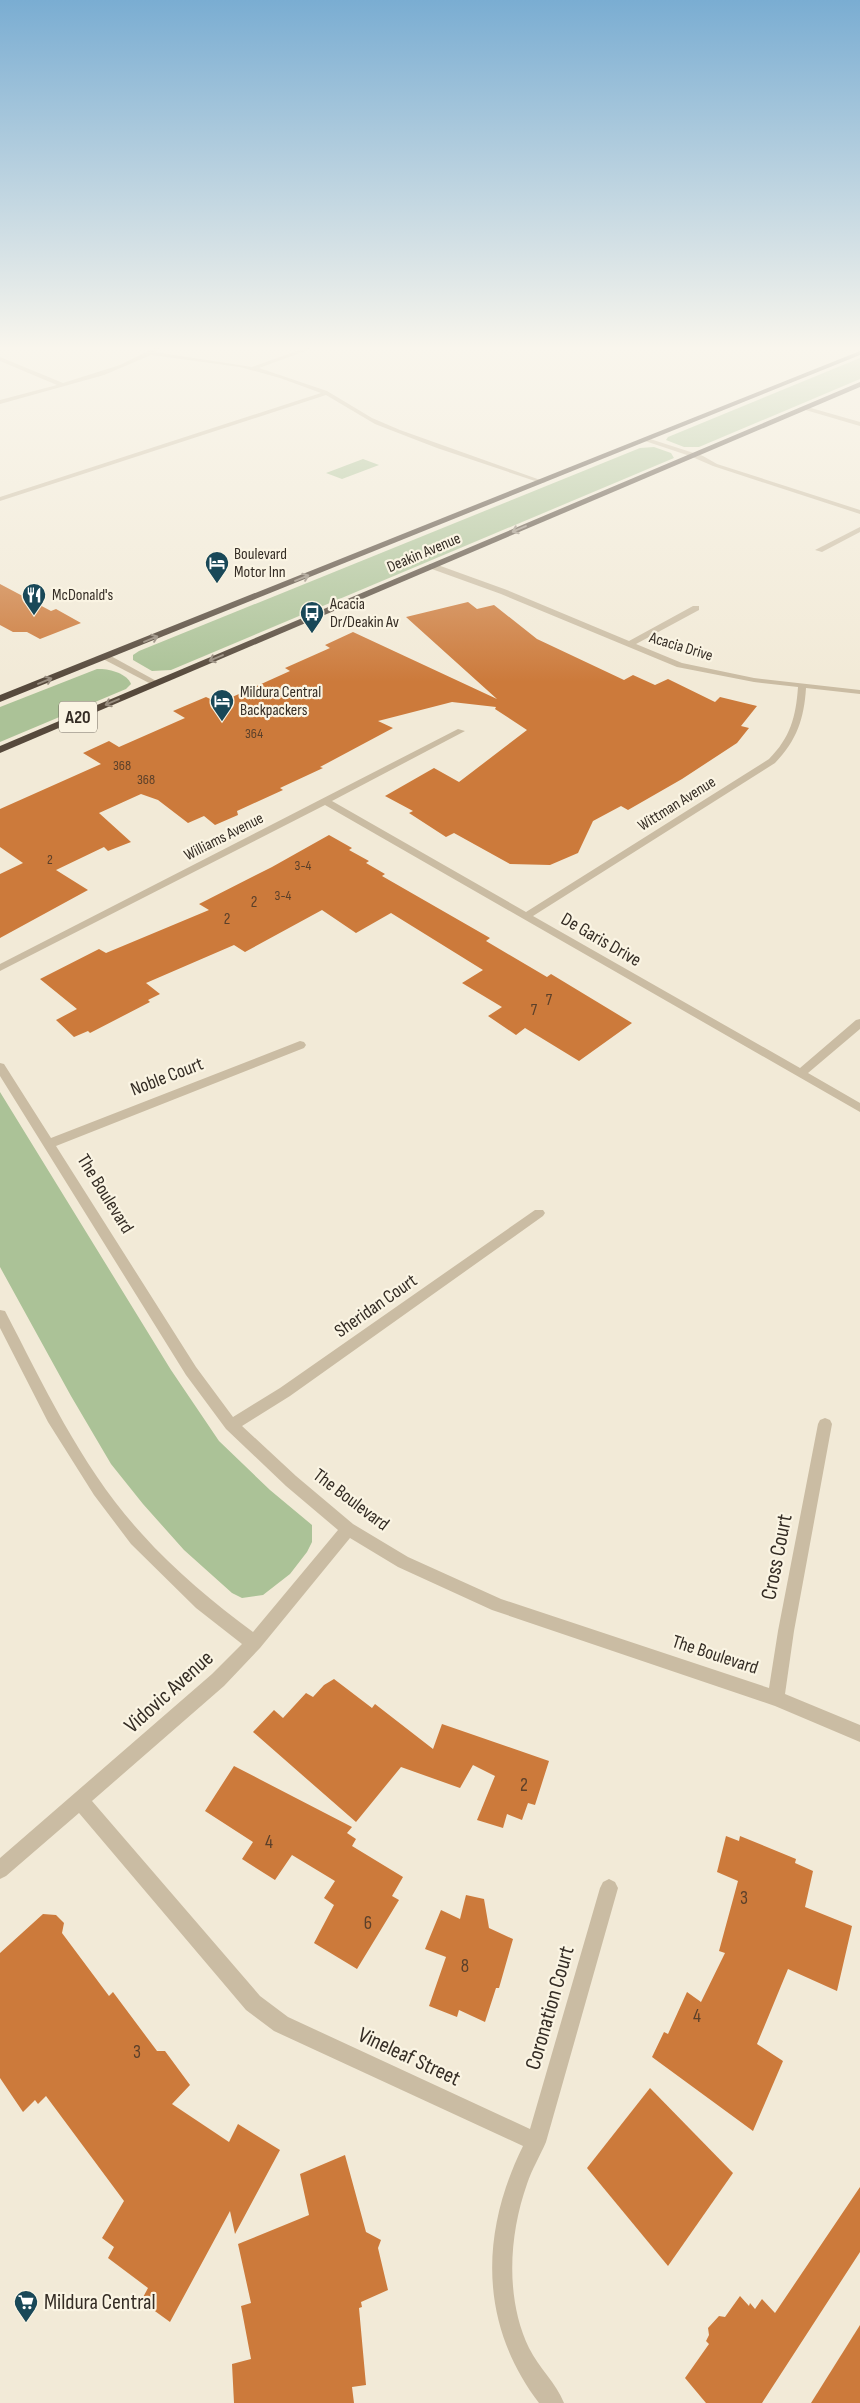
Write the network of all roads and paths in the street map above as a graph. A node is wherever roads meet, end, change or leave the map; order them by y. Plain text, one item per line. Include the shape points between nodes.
1 (126, 458) edge
2 (472, 458) edge
3 (601, 458) edge
4 (688, 458) edge
5 (698, 458) edge
6 (539, 483) junction
7 (0, 499) edge
8 (860, 512) edge
9 (860, 529) edge
10 (819, 550) dead end
11 (443, 562) junction
12 (432, 566) junction
13 (504, 592) junction
14 (696, 608) dead end
15 (628, 645) junction
16 (106, 657) junction
17 (156, 683) junction
18 (802, 685) junction
19 (860, 692) edge
20 (0, 700) edge
21 (460, 731) dead end
22 (0, 750) edge
23 (325, 801) junction
24 (525, 917) junction
25 (0, 968) edge
26 (860, 1023) edge
27 (300, 1045) dead end
28 (0, 1067) edge
29 (800, 1074) junction
30 (860, 1108) edge
31 (48, 1144) junction
32 (539, 1213) dead end
33 (0, 1315) edge
34 (825, 1424) dead end
35 (231, 1425) junction
36 (348, 1529) junction
37 (254, 1643) junction
38 (776, 1698) junction
39 (860, 1734) edge
40 (80, 1801) junction
41 (0, 1870) edge
42 (609, 1888) dead end
43 (536, 2142) junction
44 (553, 2403) edge

1 - 7 street
2 - 6 street
3 - 6 highway, Deakin Avenue / A20
4 -> 11 highway, Deakin Avenue / A20
5 - 8 street
16 -> 6 highway, Deakin Avenue / A20
9 - 10 street
11 - 12 highway, Deakin Avenue / A20
11 - 13 street, Acacia Drive
12 - 13 street, Acacia Drive
12 -> 17 highway, Deakin Avenue / A20
13 - 15 street, Acacia Drive
14 - 15 street
15 - 18 street, Acacia Drive via 702,671
16 - 17 street
20 -> 16 highway, Deakin Avenue / A20
17 -> 22 highway, Deakin Avenue / A20
18 - 19 street, Acacia Drive
18 - 24 street, Wittman Avenue via 799,724 785,748 772,761
21 - 23 street, Williams Avenue
23 - 24 street, De Garis Drive
23 - 25 street, Williams Avenue
24 - 29 street, De Garis Drive
26 - 29 street
27 - 31 street, Noble Court
28 - 31 street, The Boulevard
29 - 30 street, De Garis Drive
31 - 35 street, The Boulevard via 191,1371
32 - 35 street, Sheridan Court via 285,1392
33 - 37 street via 53,1418 99,1490 136,1539 202,1603
34 - 38 street, Cross Court
35 - 36 street, The Boulevard
36 - 37 street, Vidovic Avenue
36 - 38 street, The Boulevard via 403,1562 498,1606
37 - 40 street, Vidovic Avenue via 218,1680
38 - 39 street, The Boulevard
40 - 41 street, Vidovic Avenue
40 - 43 street, Vineleaf Street via 252,2003 281,2024
42 - 43 street, Coronation Court
43 - 44 street via 516,2184 501,2270 506,2312 520,2354

